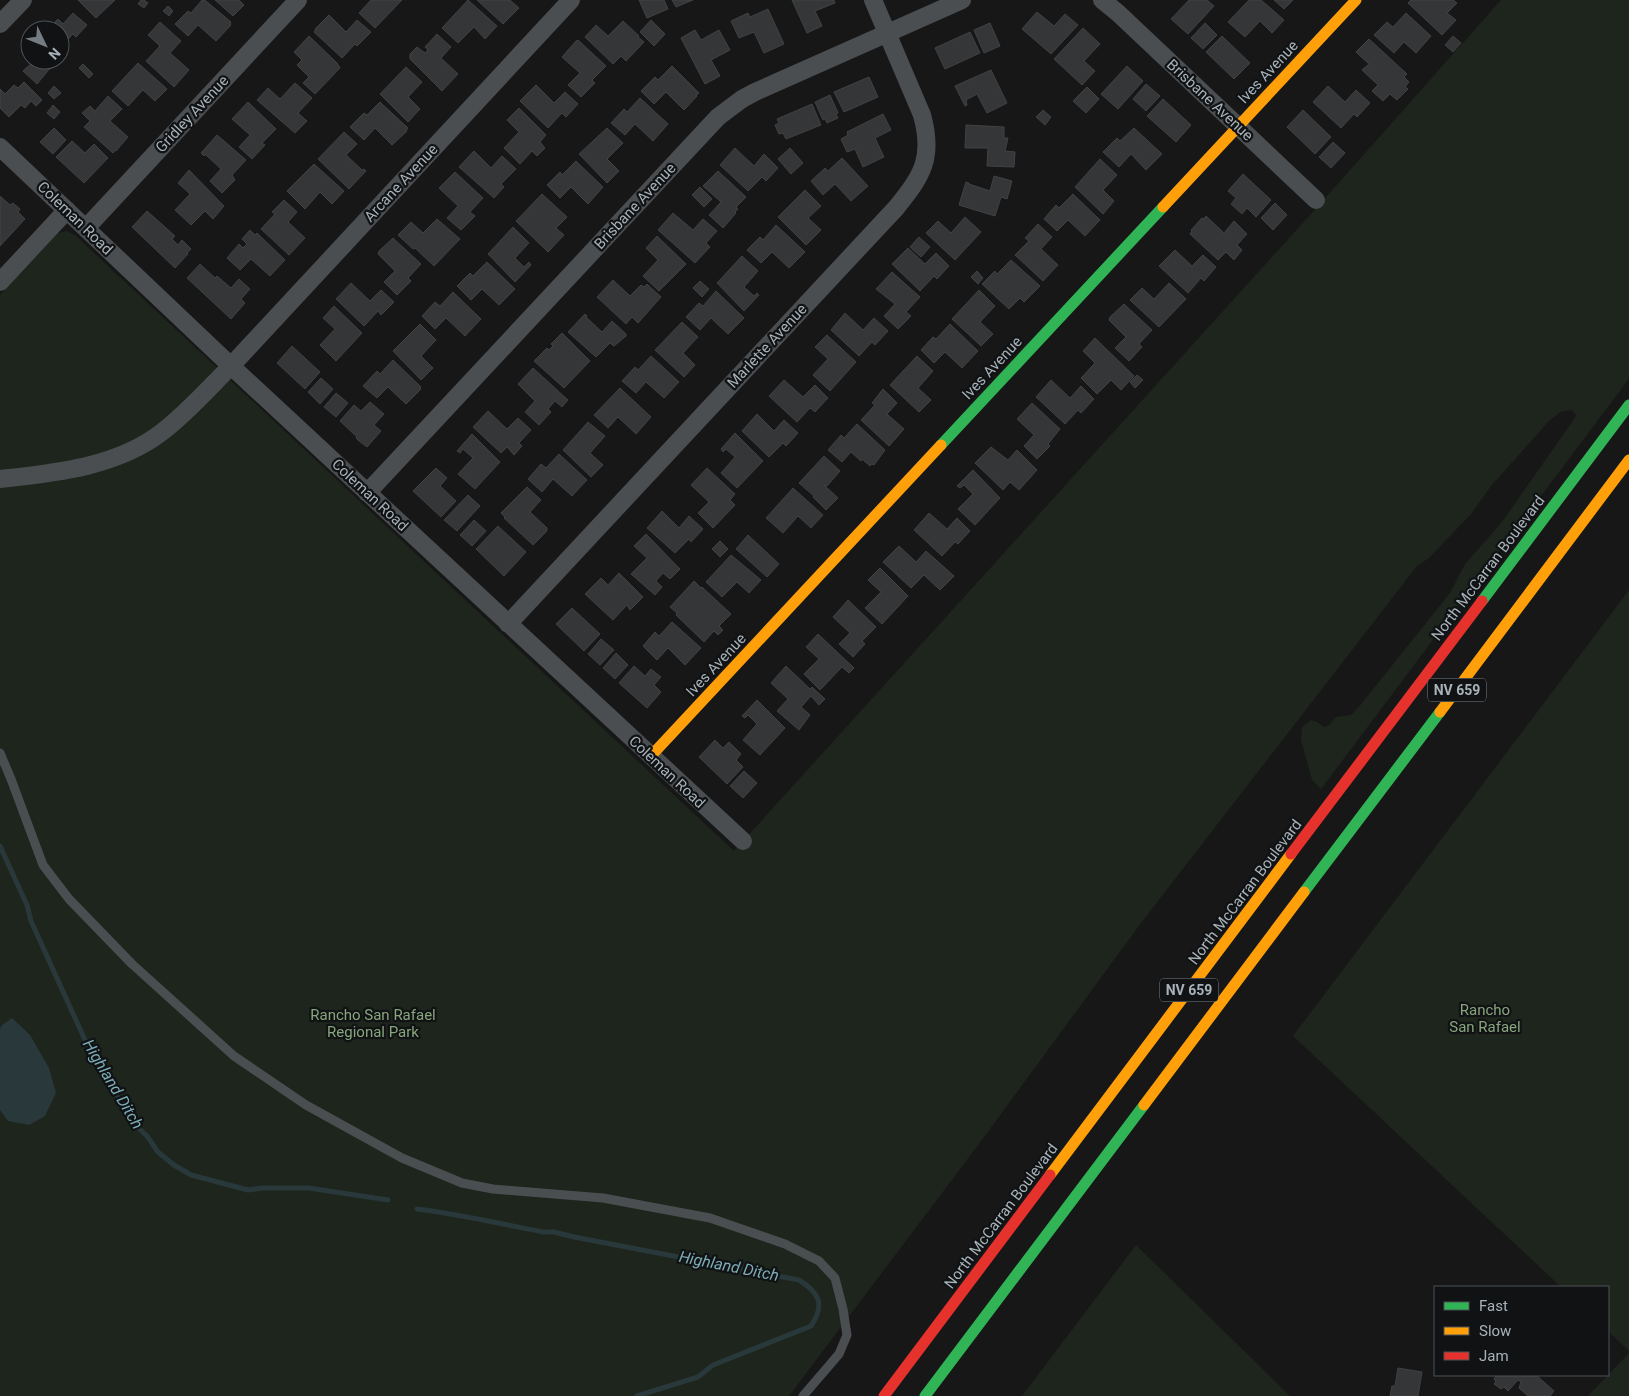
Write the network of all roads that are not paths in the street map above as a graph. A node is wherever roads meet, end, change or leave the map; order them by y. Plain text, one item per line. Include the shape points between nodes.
1 (23, 0) edge
2 (298, 0) edge
3 (571, 0) edge
4 (873, 0) edge
5 (962, 0) edge
6 (1102, 0) edge
7 (1356, 0) edge
8 (0, 24) edge
9 (887, 33) junction
10 (1238, 126) junction
11 (0, 147) edge
12 (1316, 200) dead end
13 (67, 210) junction
14 (86, 228) junction
15 (0, 282) edge
16 (231, 366) junction
17 (1629, 405) edge
18 (1629, 460) edge
19 (0, 479) edge
20 (367, 493) junction
21 (508, 624) junction
22 (0, 754) edge
23 (650, 757) junction
24 (743, 841) dead end
25 (803, 1396) edge
26 (884, 1396) edge
27 (925, 1396) edge

1 - 8 street
2 - 14 street, Gridley Avenue
3 - 16 street, Arcane Avenue
4 - 9 street, Marlette Avenue
5 - 9 street, Brisbane Avenue
6 - 10 street, Brisbane Avenue
7 - 10 main road, Ives Avenue
9 - 20 street, Brisbane Avenue via 755,92 718,117
9 - 21 street, Marlette Avenue via 926,127 925,160 920,175 896,208
10 - 12 street, Brisbane Avenue
10 - 23 main road, Ives Avenue
11 - 13 street, Coleman Road
13 - 14 street, Coleman Road
13 - 15 street
14 - 16 street, Coleman Road
16 - 19 street, Arcane Avenue via 162,432 131,450 88,466
16 - 20 street, Coleman Road
17 - 26 main road, North McCarran Boulevard / NV 659 via 1498,587
18 - 27 main road, NV 659 via 1518,601
20 - 21 street, Coleman Road
21 - 23 street, Coleman Road
22 - 25 lane via 43,865 69,899 132,964 234,1056 306,1105 402,1158 462,1182 493,1189 602,1198 710,1218 785,1244 819,1260 834,1278 847,1335 839,1354
23 - 24 street, Coleman Road

